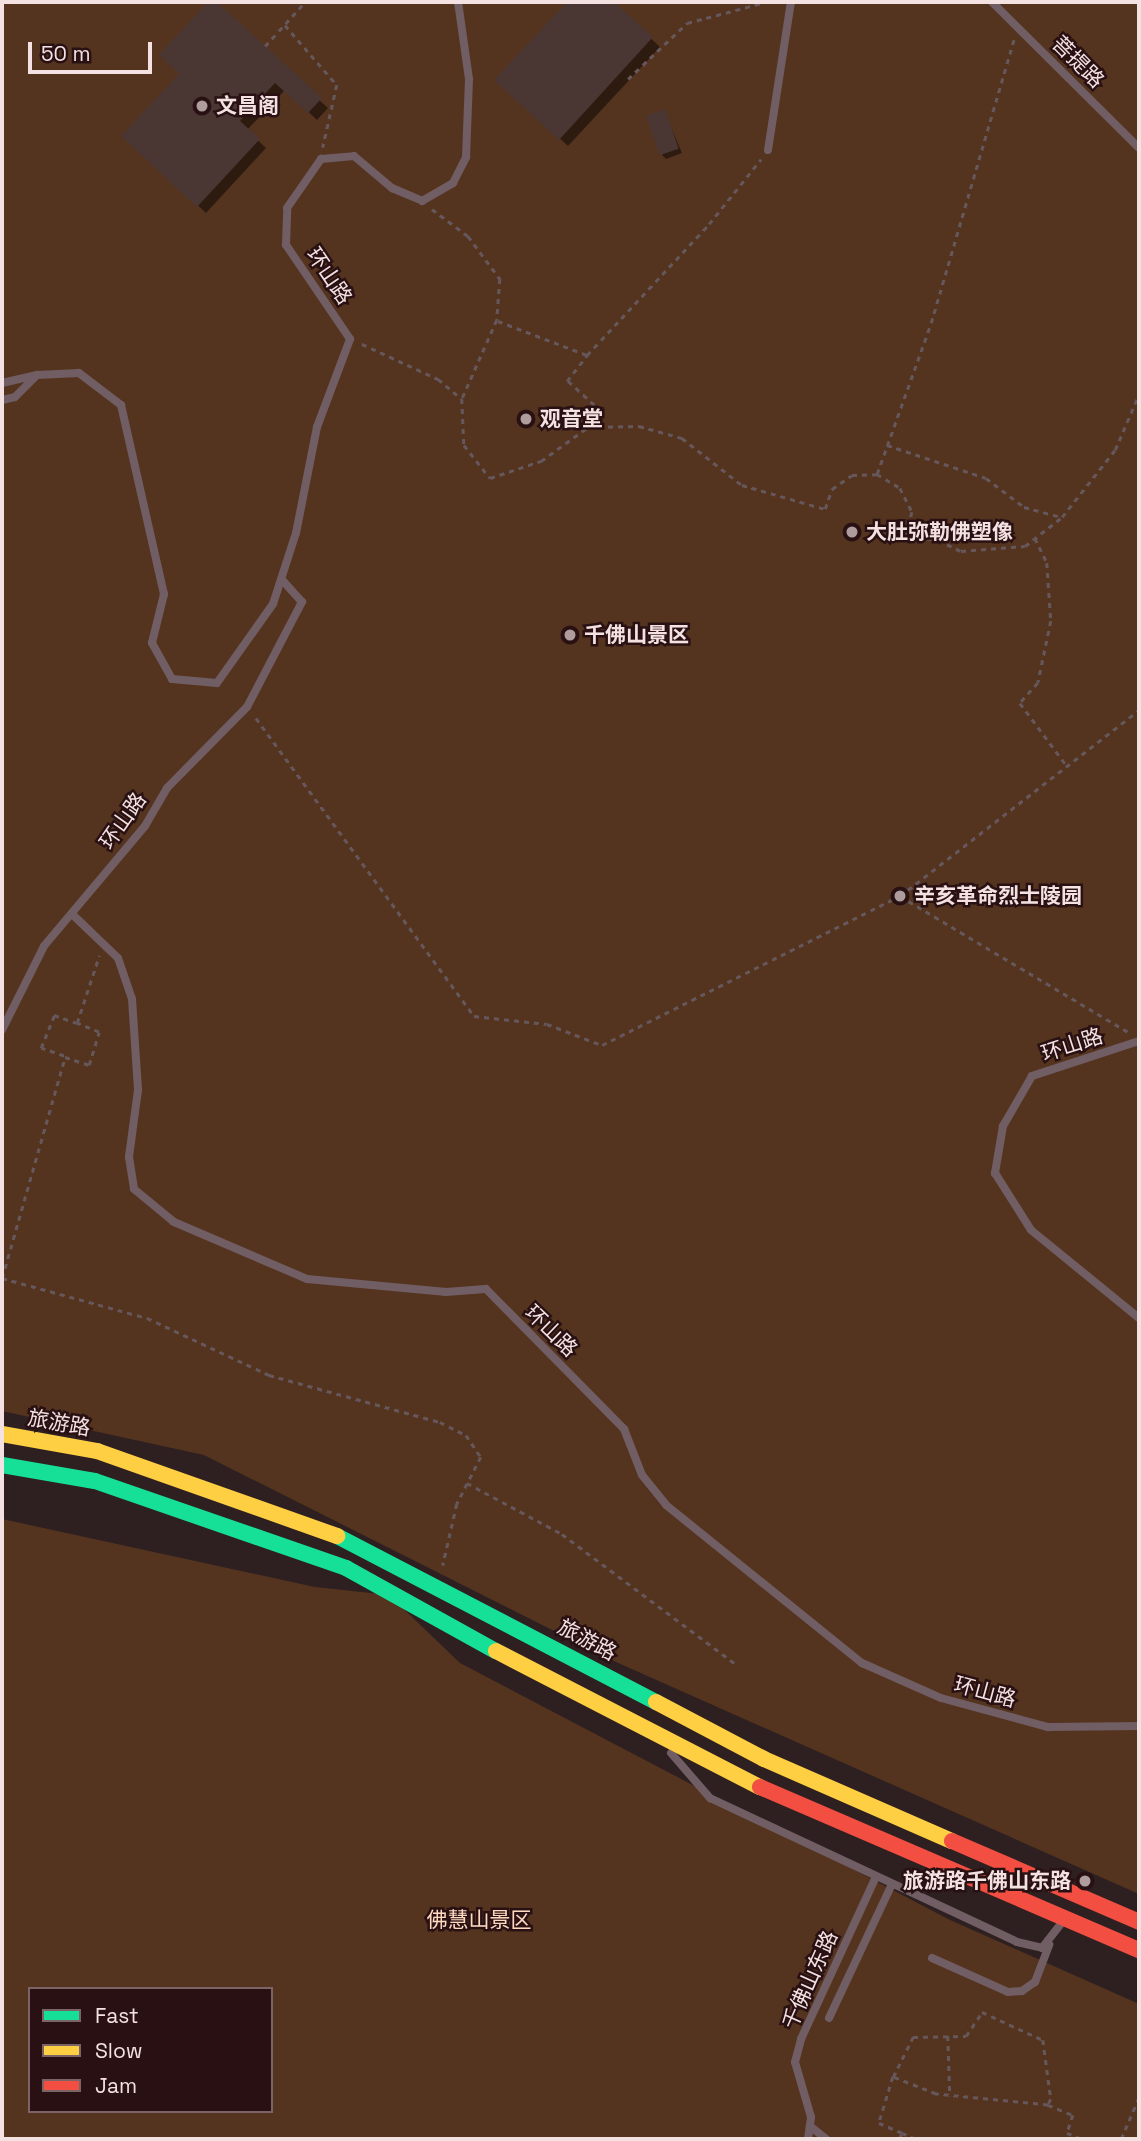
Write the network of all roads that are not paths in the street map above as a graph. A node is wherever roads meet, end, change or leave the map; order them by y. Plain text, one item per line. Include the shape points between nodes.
1 (458, 2) edge
2 (791, 2) edge
3 (992, 2) edge
4 (1139, 148) edge
5 (768, 150) road end
6 (37, 374) junction
7 (2, 383) edge
8 (2, 400) edge
9 (281, 579) junction
10 (73, 915) junction
11 (2, 1030) edge
12 (1139, 1040) edge
13 (1139, 1318) edge
14 (2, 1434) edge
15 (2, 1465) edge
16 (1139, 1726) edge
17 (662, 1738) junction
18 (875, 1879) junction
19 (891, 1886) junction
20 (1064, 1919) junction
21 (1139, 1922) edge
22 (1049, 1945) junction
23 (1139, 1950) edge
24 (932, 1958) dead end
25 (830, 2018) dead end
26 (810, 2126) junction
27 (808, 2139) edge
28 (826, 2139) edge

1 - 9 lane, 环山路 via 469,79 466,157 453,183 422,201 393,188 354,156 321,159 287,208 286,244 350,339 317,427 296,533
2 - 5 lane
3 - 4 lane, 菩提路
6 - 7 lane
6 - 8 lane via 15,397
6 - 9 lane via 79,373 121,405 164,594 152,643 172,679 217,683 273,604
9 - 10 lane, 环山路 via 302,602 247,707 167,788 145,825
10 - 11 lane, 环山路 via 44,946
10 - 16 lane, 环山路 via 118,958 132,999 138,1090 129,1157 134,1189 174,1222 307,1279 446,1292 486,1289 624,1429 642,1475 666,1505 862,1663 941,1698 1048,1727
12 - 13 lane, 环山路 via 1032,1076 1003,1126 995,1173 1031,1230
14 - 21 main road, 旅游路 via 97,1451 357,1543 764,1759
15 - 17 main road via 95,1481 346,1568
17 - 18 lane via 686,1774 710,1798
17 - 20 main road via 752,1784
18 - 19 lane
18 - 26 lane, 千佛山东路 via 798,2050 795,2062
19 - 22 lane via 1017,1941 1042,1948
19 - 25 lane
20 - 22 lane
20 - 23 main road
22 - 24 lane via 1035,1982 1008,1992
26 - 27 lane, 千佛山东路
26 - 28 lane

